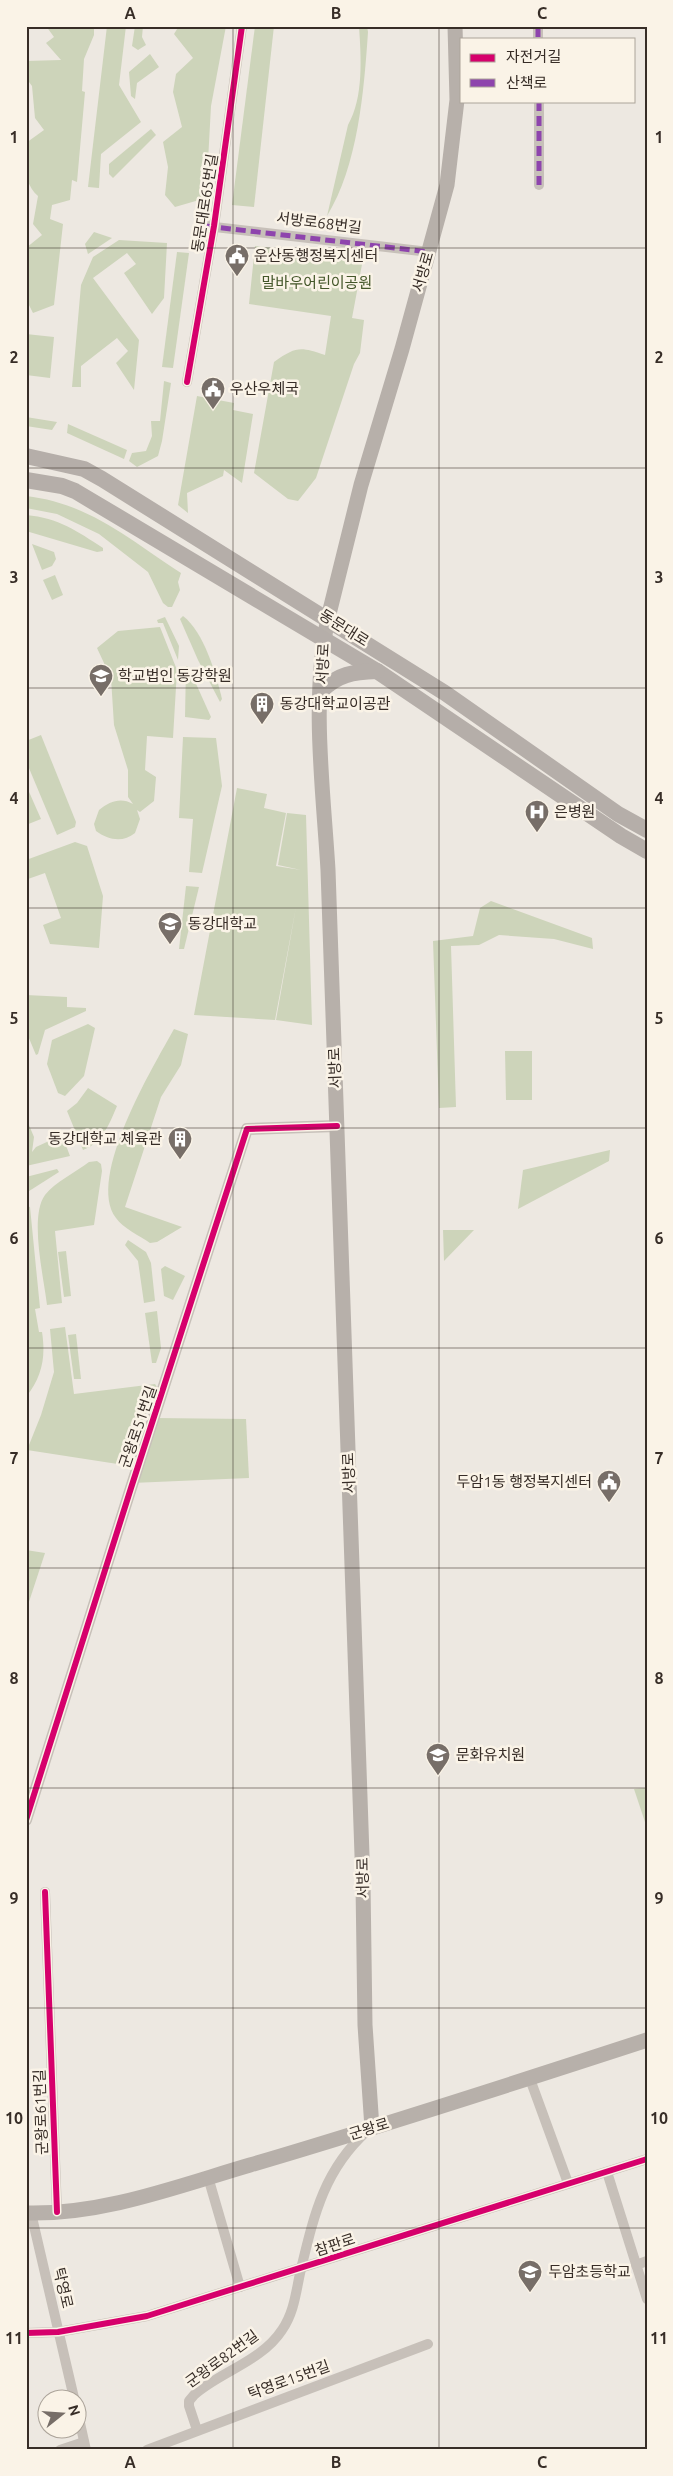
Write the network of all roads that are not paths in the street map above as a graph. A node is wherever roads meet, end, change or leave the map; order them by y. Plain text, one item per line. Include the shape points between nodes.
1 (242, 26) edge
2 (455, 26) edge
3 (539, 102) edge
4 (539, 185) dead end
5 (210, 226) junction
6 (429, 252) junction
7 (187, 382) dead end
8 (26, 456) edge
9 (26, 480) edge
10 (328, 618) junction
11 (324, 638) junction
12 (377, 672) junction
13 (321, 691) junction
14 (647, 830) edge
15 (647, 851) edge
16 (337, 1126) junction
17 (26, 1820) edge
18 (45, 1892) dead end
19 (647, 2040) edge
20 (530, 2078) junction
21 (372, 2128) junction
22 (647, 2159) edge
23 (608, 2172) junction
24 (208, 2177) junction
25 (568, 2183) junction
26 (57, 2212) junction
27 (28, 2213) edge
28 (647, 2261) edge
29 (636, 2265) junction
30 (301, 2269) junction
31 (240, 2287) junction
32 (647, 2299) edge
33 (58, 2332) junction
34 (26, 2333) edge
35 (428, 2344) dead end
36 (72, 2388) edge
37 (197, 2430) junction
38 (85, 2446) edge
39 (161, 2447) edge
40 (60, 2450) edge
41 (147, 2450) edge

1 - 5 street, 동문대로65번길
2 - 6 main road, 서방로 via 455,132 447,185
3 - 4 street
5 - 6 street, 서방로68번길
5 - 7 street, 동문대로65번길
6 - 10 main road, 서방로 via 361,485
8 - 10 main road, 동문대로 via 84,469
9 - 11 main road, 동문대로 via 75,491
10 - 11 main road, 서방로
10 - 14 main road, 동문대로 via 445,693 618,814
11 - 12 main road, 동문대로
11 - 13 main road, 서방로
12 - 13 main road via 337,677
12 - 15 main road, 동문대로
13 - 16 main road, 서방로
16 - 17 street, 군왕로51번길 via 247,1129
16 - 21 main road, 서방로 via 363,1875 365,2025
18 - 26 street, 군왕로61번길
19 - 20 main road, 군왕로
20 - 21 main road, 군왕로
20 - 25 street
21 - 24 main road, 군왕로
21 - 30 street, 군왕로82번길 via 350,2147 323,2189
22 - 23 street, 참판로
23 - 25 street, 참판로
23 - 29 street
24 - 26 main road, 군왕로 via 114,2204
24 - 31 street
25 - 30 street, 참판로
26 - 27 main road, 군왕로
27 - 33 street, 탁영로
28 - 29 street
29 - 32 street
30 - 31 street, 참판로
30 - 37 street, 군왕로82번길 via 293,2310 281,2332 189,2401
31 - 33 street, 참판로 via 147,2316
33 - 34 street, 참판로
33 - 36 street, 탁영로
35 - 37 street, 탁영로15번길
37 - 39 street, 탁영로15번길
38 - 40 street
39 - 41 street, 탁영로15번길

